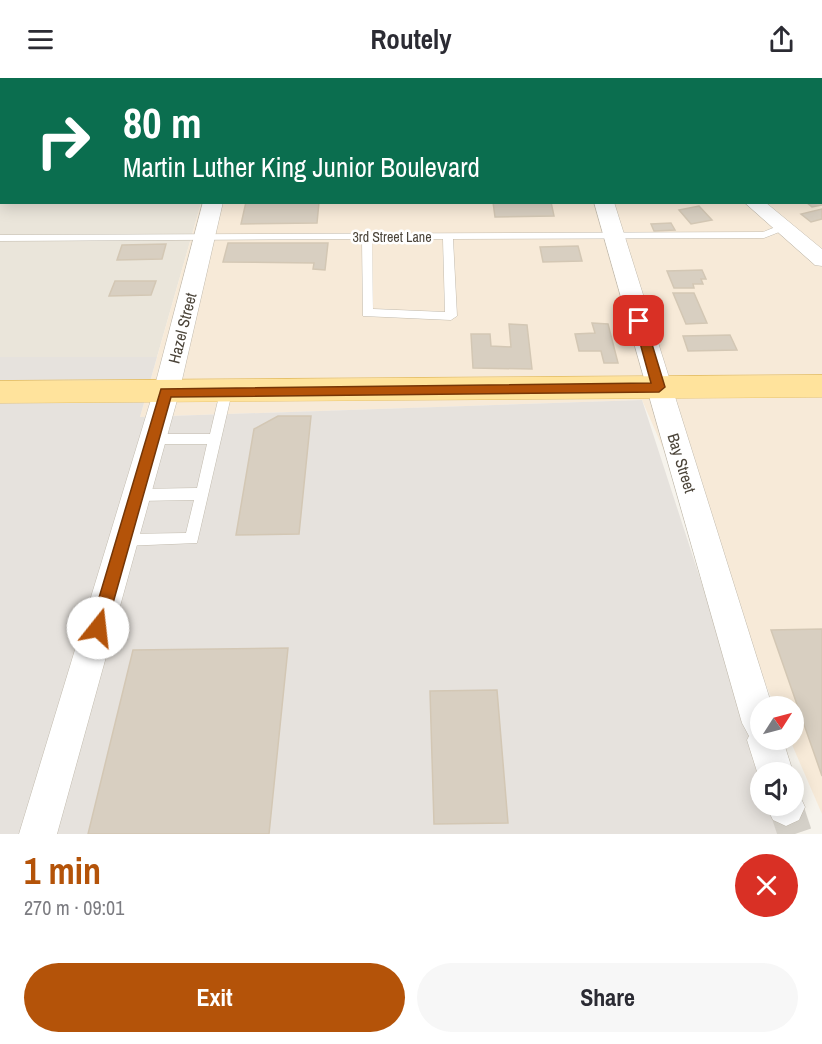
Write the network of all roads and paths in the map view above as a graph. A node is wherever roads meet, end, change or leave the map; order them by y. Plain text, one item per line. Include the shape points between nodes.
1 (212, 204) edge
2 (605, 204) edge
3 (755, 204) edge
4 (783, 227) junction
5 (448, 236) junction
6 (614, 236) junction
7 (204, 237) junction
8 (367, 237) junction
9 (0, 238) edge
10 (822, 260) edge
11 (822, 386) edge
12 (659, 387) junction
13 (0, 392) edge
14 (226, 392) junction
15 (166, 393) junction
16 (152, 439) junction
17 (215, 439) junction
18 (202, 494) junction
19 (136, 495) junction
20 (123, 540) junction
21 (752, 696) edge
22 (38, 834) edge

1 - 7 street, Hazel Street
2 - 6 street, Bay Street
3 - 4 street
4 - 6 lane, 3rd Street Lane via 764,235
4 - 10 street
5 - 6 lane, 3rd Street Lane
5 - 8 lane, 3rd Street Lane
5 - 8 lane via 451,316 367,313
6 - 12 street, Bay Street
7 - 8 lane, 3rd Street Lane
7 - 9 lane, 3rd Street Lane
7 - 15 street, Hazel Street
11 - 12 main road
12 - 14 main road
12 - 21 street, Bay Street
13 - 15 main road
14 - 15 main road
14 - 17 lane
15 - 16 street, Hazel Street
16 - 17 lane
16 - 19 street, Hazel Street
17 - 18 lane
18 - 19 lane
18 - 20 lane via 192,540
19 - 20 street, Hazel Street
20 - 22 street, Hazel Street

